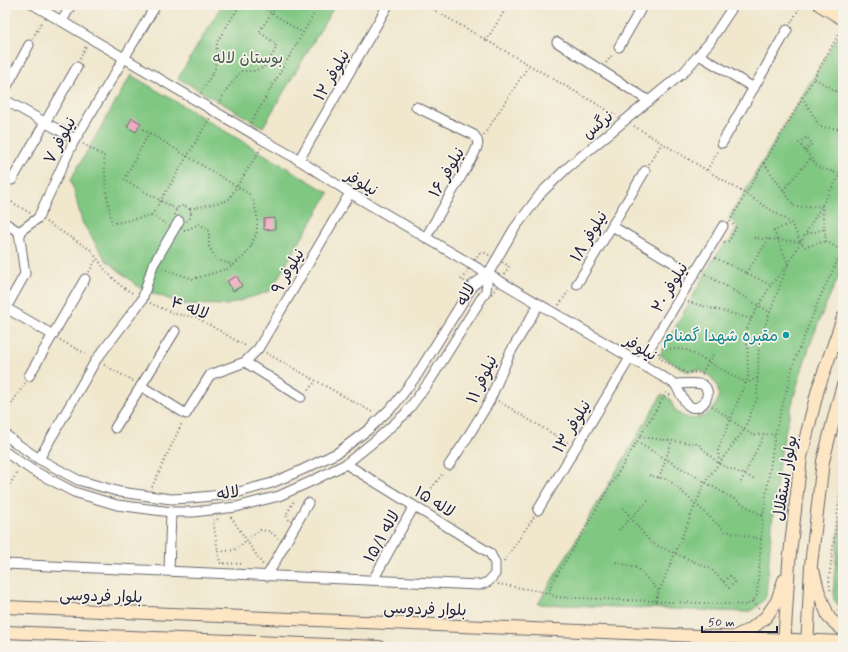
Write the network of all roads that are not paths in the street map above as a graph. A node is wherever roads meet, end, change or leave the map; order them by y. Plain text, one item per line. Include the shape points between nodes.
1 (34, 5) edge
2 (71, 5) edge
3 (156, 5) edge
4 (388, 5) edge
5 (643, 5) edge
6 (734, 5) edge
7 (820, 5) edge
8 (843, 18) edge
9 (62, 21) junction
10 (787, 30) road end
11 (557, 42) dead end
12 (30, 45) road end
13 (619, 47) road end
14 (699, 55) junction
15 (124, 58) junction
16 (77, 66) road end
17 (754, 88) junction
18 (5, 90) edge
19 (5, 100) edge
20 (649, 101) junction
21 (416, 107) dead end
22 (45, 122) junction
23 (75, 139) junction
24 (722, 143) road end
25 (299, 160) junction
26 (645, 171) road end
27 (12, 180) dead end
28 (350, 193) junction
29 (5, 223) edge
30 (176, 225) road end
31 (612, 226) junction
32 (723, 226) dead end
33 (20, 232) junction
34 (426, 237) junction
35 (488, 274) junction
36 (694, 275) junction
37 (85, 279) road end
38 (577, 284) road end
39 (539, 304) junction
40 (843, 318) edge
41 (175, 331) dead end
42 (52, 335) junction
43 (630, 358) junction
44 (245, 362) junction
45 (640, 364) junction
46 (29, 376) road end
47 (674, 384) dead end
48 (843, 385) edge
49 (141, 386) junction
50 (301, 397) road end
51 (115, 428) dead end
52 (5, 434) edge
53 (5, 452) edge
54 (39, 459) junction
55 (346, 464) junction
56 (449, 465) road end
57 (308, 503) dead end
58 (414, 506) junction
59 (538, 510) road end
60 (171, 512) junction
61 (789, 563) junction
62 (5, 564) edge
63 (811, 565) junction
64 (169, 571) junction
65 (264, 576) junction
66 (373, 580) junction
67 (5, 607) edge
68 (843, 630) edge
69 (5, 632) edge
70 (109, 636) junction
71 (734, 637) junction
72 (155, 642) edge
73 (843, 642) edge
74 (784, 643) edge
75 (807, 644) edge
76 (115, 647) edge
77 (379, 647) edge

1 - 9 street, نیلوفر
2 - 9 street
3 - 15 street, نیلوفر ۷
4 - 25 street, نیلوفر ۱۲
5 - 13 street
6 - 14 street, نرگس
7 - 8 main road
9 - 15 street, نیلوفر
10 - 17 street
11 - 20 street
12 - 18 street
14 - 17 street
14 - 20 street, نرگس via 684,72
15 - 23 street, نیلوفر ۷
15 - 25 street, نیلوفر
16 - 22 street
17 - 24 street
19 - 22 street
20 - 35 street, نرگس via 567,168 542,192 514,229
21 - 34 street, نیلوفر ۱۶ via 474,135 479,144
22 - 23 street
22 - 27 street
23 - 33 street, نیلوفر ۷ via 38,218
25 - 28 street, نیلوفر
26 - 31 street, نیلوفر ۱۸
28 - 34 street, نیلوفر
28 - 44 street, نیلوفر ۹ via 258,349
29 - 33 street
30 - 54 street via 153,265 142,300 96,360
31 - 36 street
31 - 38 street, نیلوفر ۱۸
32 - 36 street, نیلوفر ۲۰
33 - 42 street via 25,274 6,308
34 - 35 street, نیلوفر
35 - 39 street, نیلوفر
35 - 54 street, لاله via 473,285 418,375 381,418 337,452 272,483 232,494 171,499 120,492 78,480
35 - 55 street, لاله via 486,291 429,382 404,414
36 - 45 street, نیلوفر ۲۰
37 - 42 street
39 - 43 street, نیلوفر
39 - 56 street, نیلوفر ۱۱ via 510,353 489,402
40 - 61 main road, بولوار استقلال via 818,389 801,457
41 - 49 street
42 - 46 street
43 - 45 street, نیلوفر
43 - 59 street, نیلوفر ۱۳
44 - 49 street via 210,375 186,414
44 - 50 street
45 - 47 street, نیلوفر
48 - 63 main road via 823,461
49 - 51 street
52 - 54 street, لاله
53 - 60 street, لاله via 32,470 74,492 117,505
55 - 58 street, لاله ۱۵
55 - 60 street, لاله via 279,496 236,507 229,512
57 - 65 street
58 - 66 street, لاله ۱۵/۱
58 - 66 street, لاله ۱۵ via 490,553 495,563 495,574 488,582 478,585
60 - 64 street
61 - 71 main road via 777,601 766,617 751,629
61 - 74 main road, بولوار استقلال
62 - 64 street
63 - 68 main road via 829,618
63 - 75 main road
64 - 65 street
65 - 66 street
67 - 71 main road, بلوار فردوسی
69 - 70 main road
70 - 72 main road
70 - 76 street
71 - 74 main road, بلوار فردوسی
72 - 77 main road
73 - 75 main road, بلوار فردوسی
74 - 75 main road, بلوار فردوسی

